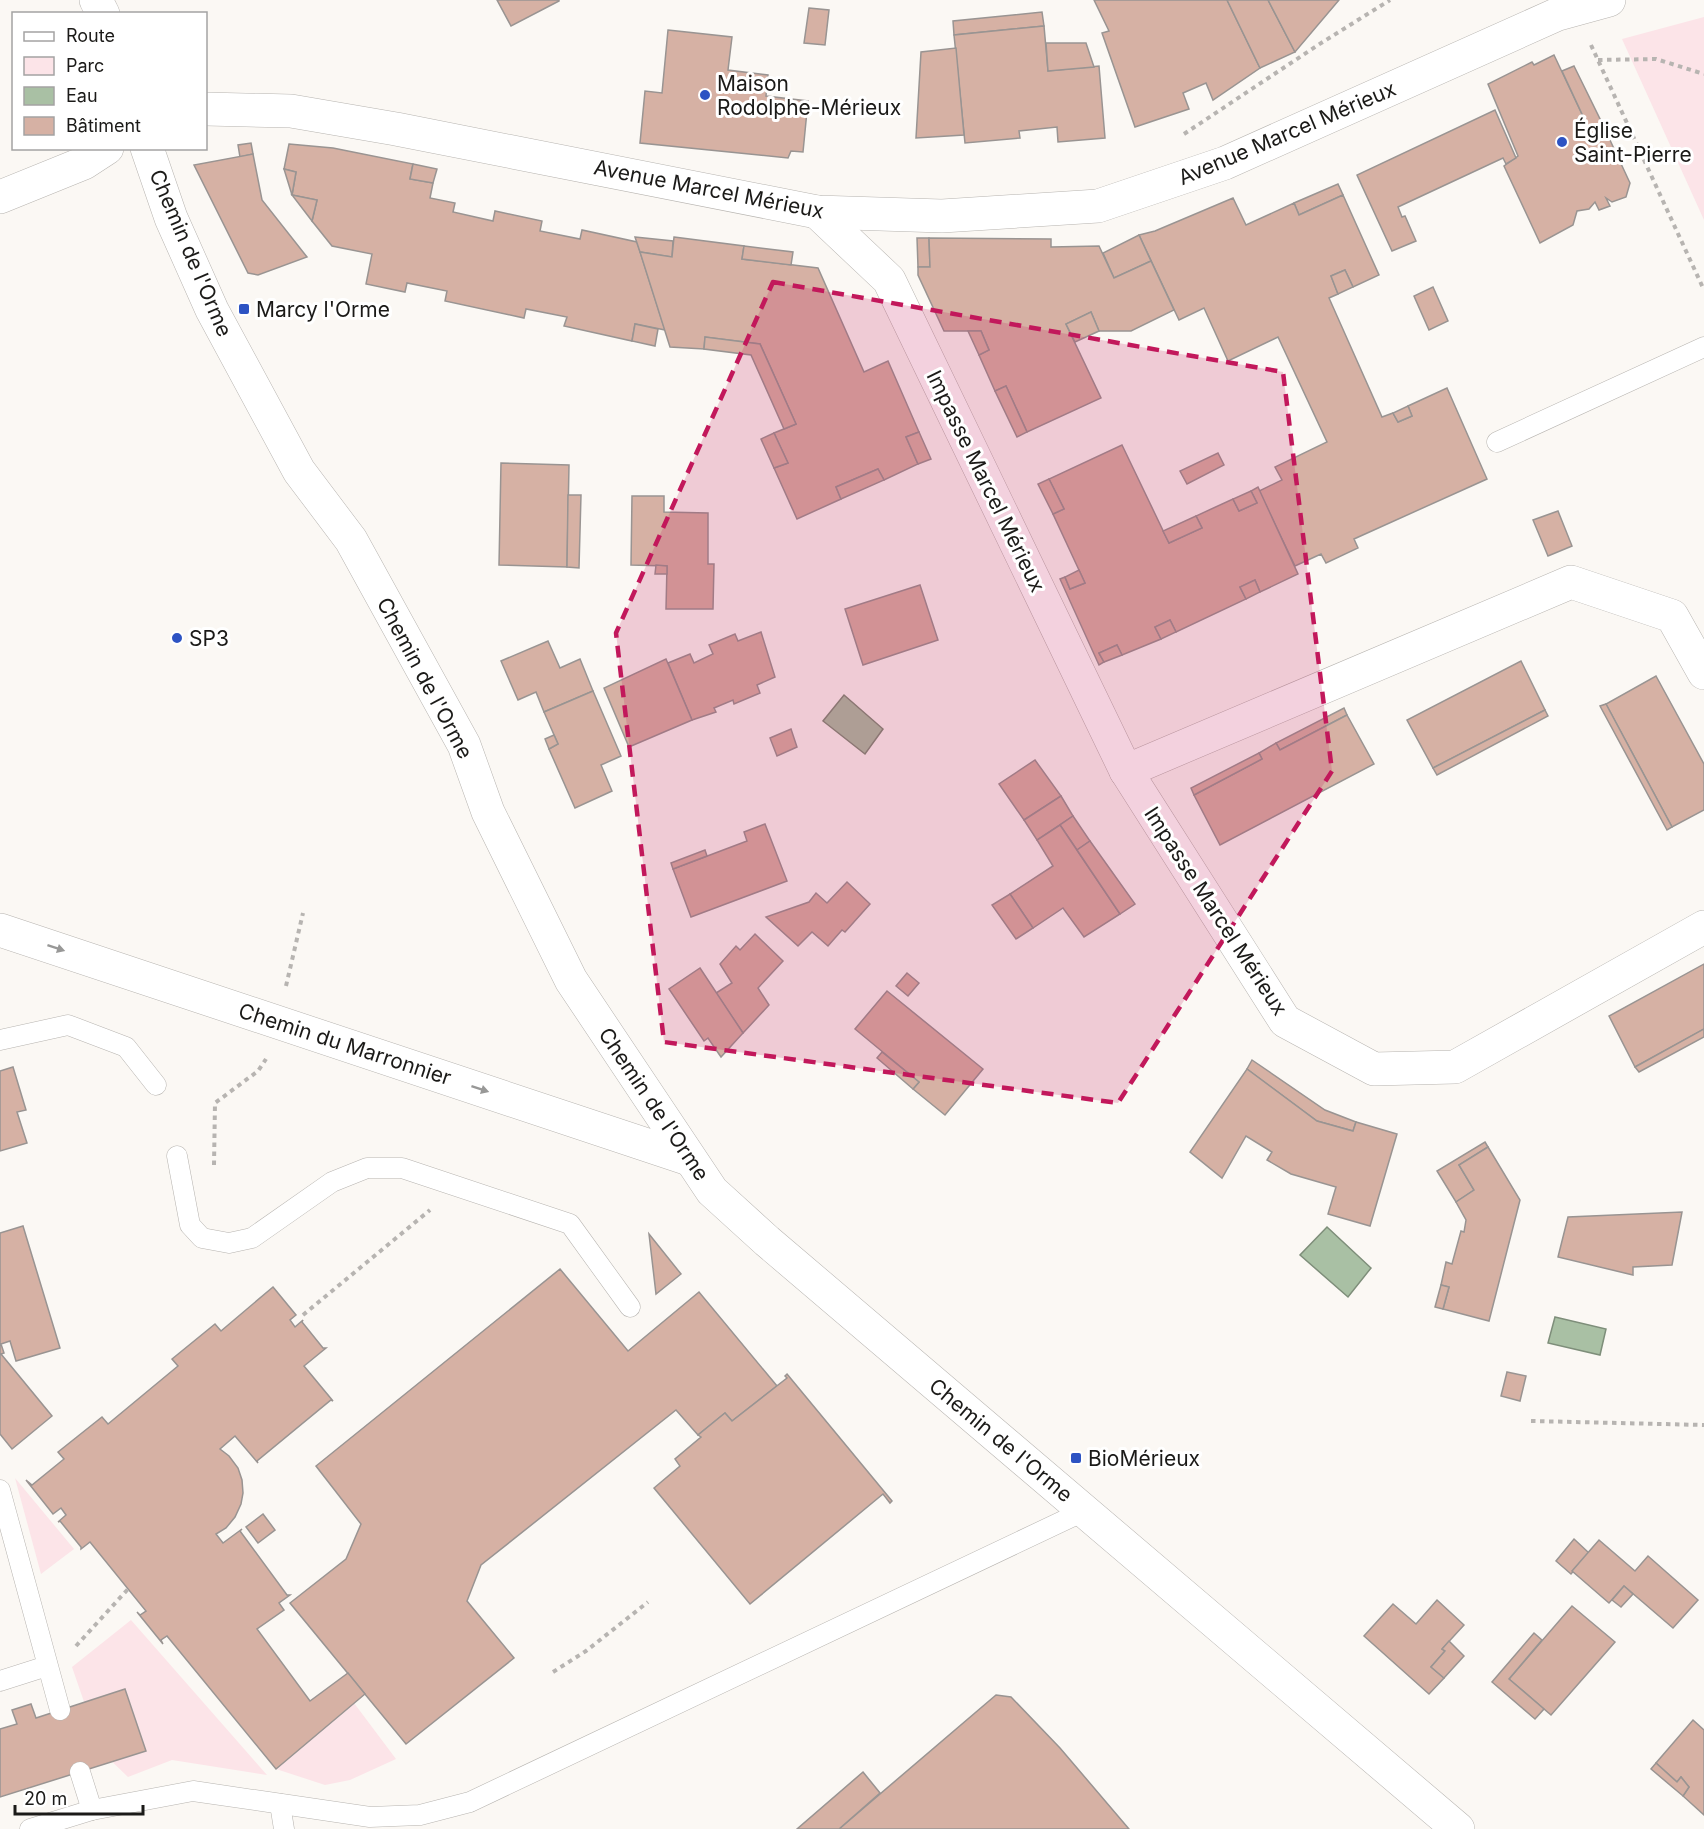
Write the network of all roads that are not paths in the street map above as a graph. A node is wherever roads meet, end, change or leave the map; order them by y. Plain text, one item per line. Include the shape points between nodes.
1 (1609, 0) edge
2 (207, 109) edge
3 (104, 150) edge
4 (148, 150) edge
5 (0, 197) edge
6 (817, 212) junction
7 (1704, 347) edge
8 (1497, 442) dead end
9 (1704, 674) edge
10 (1126, 771) junction
11 (1704, 927) edge
12 (0, 930) edge
13 (0, 1040) edge
14 (156, 1085) dead end
15 (177, 1156) dead end
16 (689, 1159) junction
17 (630, 1307) dead end
18 (0, 1490) edge
19 (1084, 1511) junction
20 (49, 1671) junction
21 (0, 1681) edge
22 (60, 1710) dead end
23 (80, 1772) dead end
24 (280, 1804) junction
25 (92, 1810) junction
26 (30, 1829) edge
27 (284, 1829) edge
28 (1458, 1829) edge

1 - 6 street, Avenue Marcel Mérieux via 1558,14 1225,163 1098,206 942,216
2 - 6 street, Avenue Marcel Mérieux via 291,111
3 - 5 street via 84,163
4 - 16 street, Chemin de l'Orme via 171,218 212,310 299,471 351,540 464,746 488,812 571,980
6 - 10 street, Impasse Marcel Mérieux via 889,280
7 - 8 lane
9 - 10 street via 1672,616 1571,582
10 - 11 street, Impasse Marcel Mérieux via 1285,1021 1374,1069 1455,1067
12 -> 16 street, Chemin du Marronnier
13 - 14 lane via 68,1025 126,1047
15 - 17 lane via 190,1226 202,1238 229,1243 252,1238 332,1182 368,1168 402,1168 570,1224
16 - 19 street, Chemin de l'Orme via 712,1191 767,1241
18 - 20 lane
19 - 24 lane via 470,1802 420,1815 370,1817
19 - 28 street, Chemin de l'Orme
20 - 21 lane
20 - 22 lane
23 - 25 lane
24 - 25 lane via 194,1791
24 - 27 lane
25 - 26 lane

